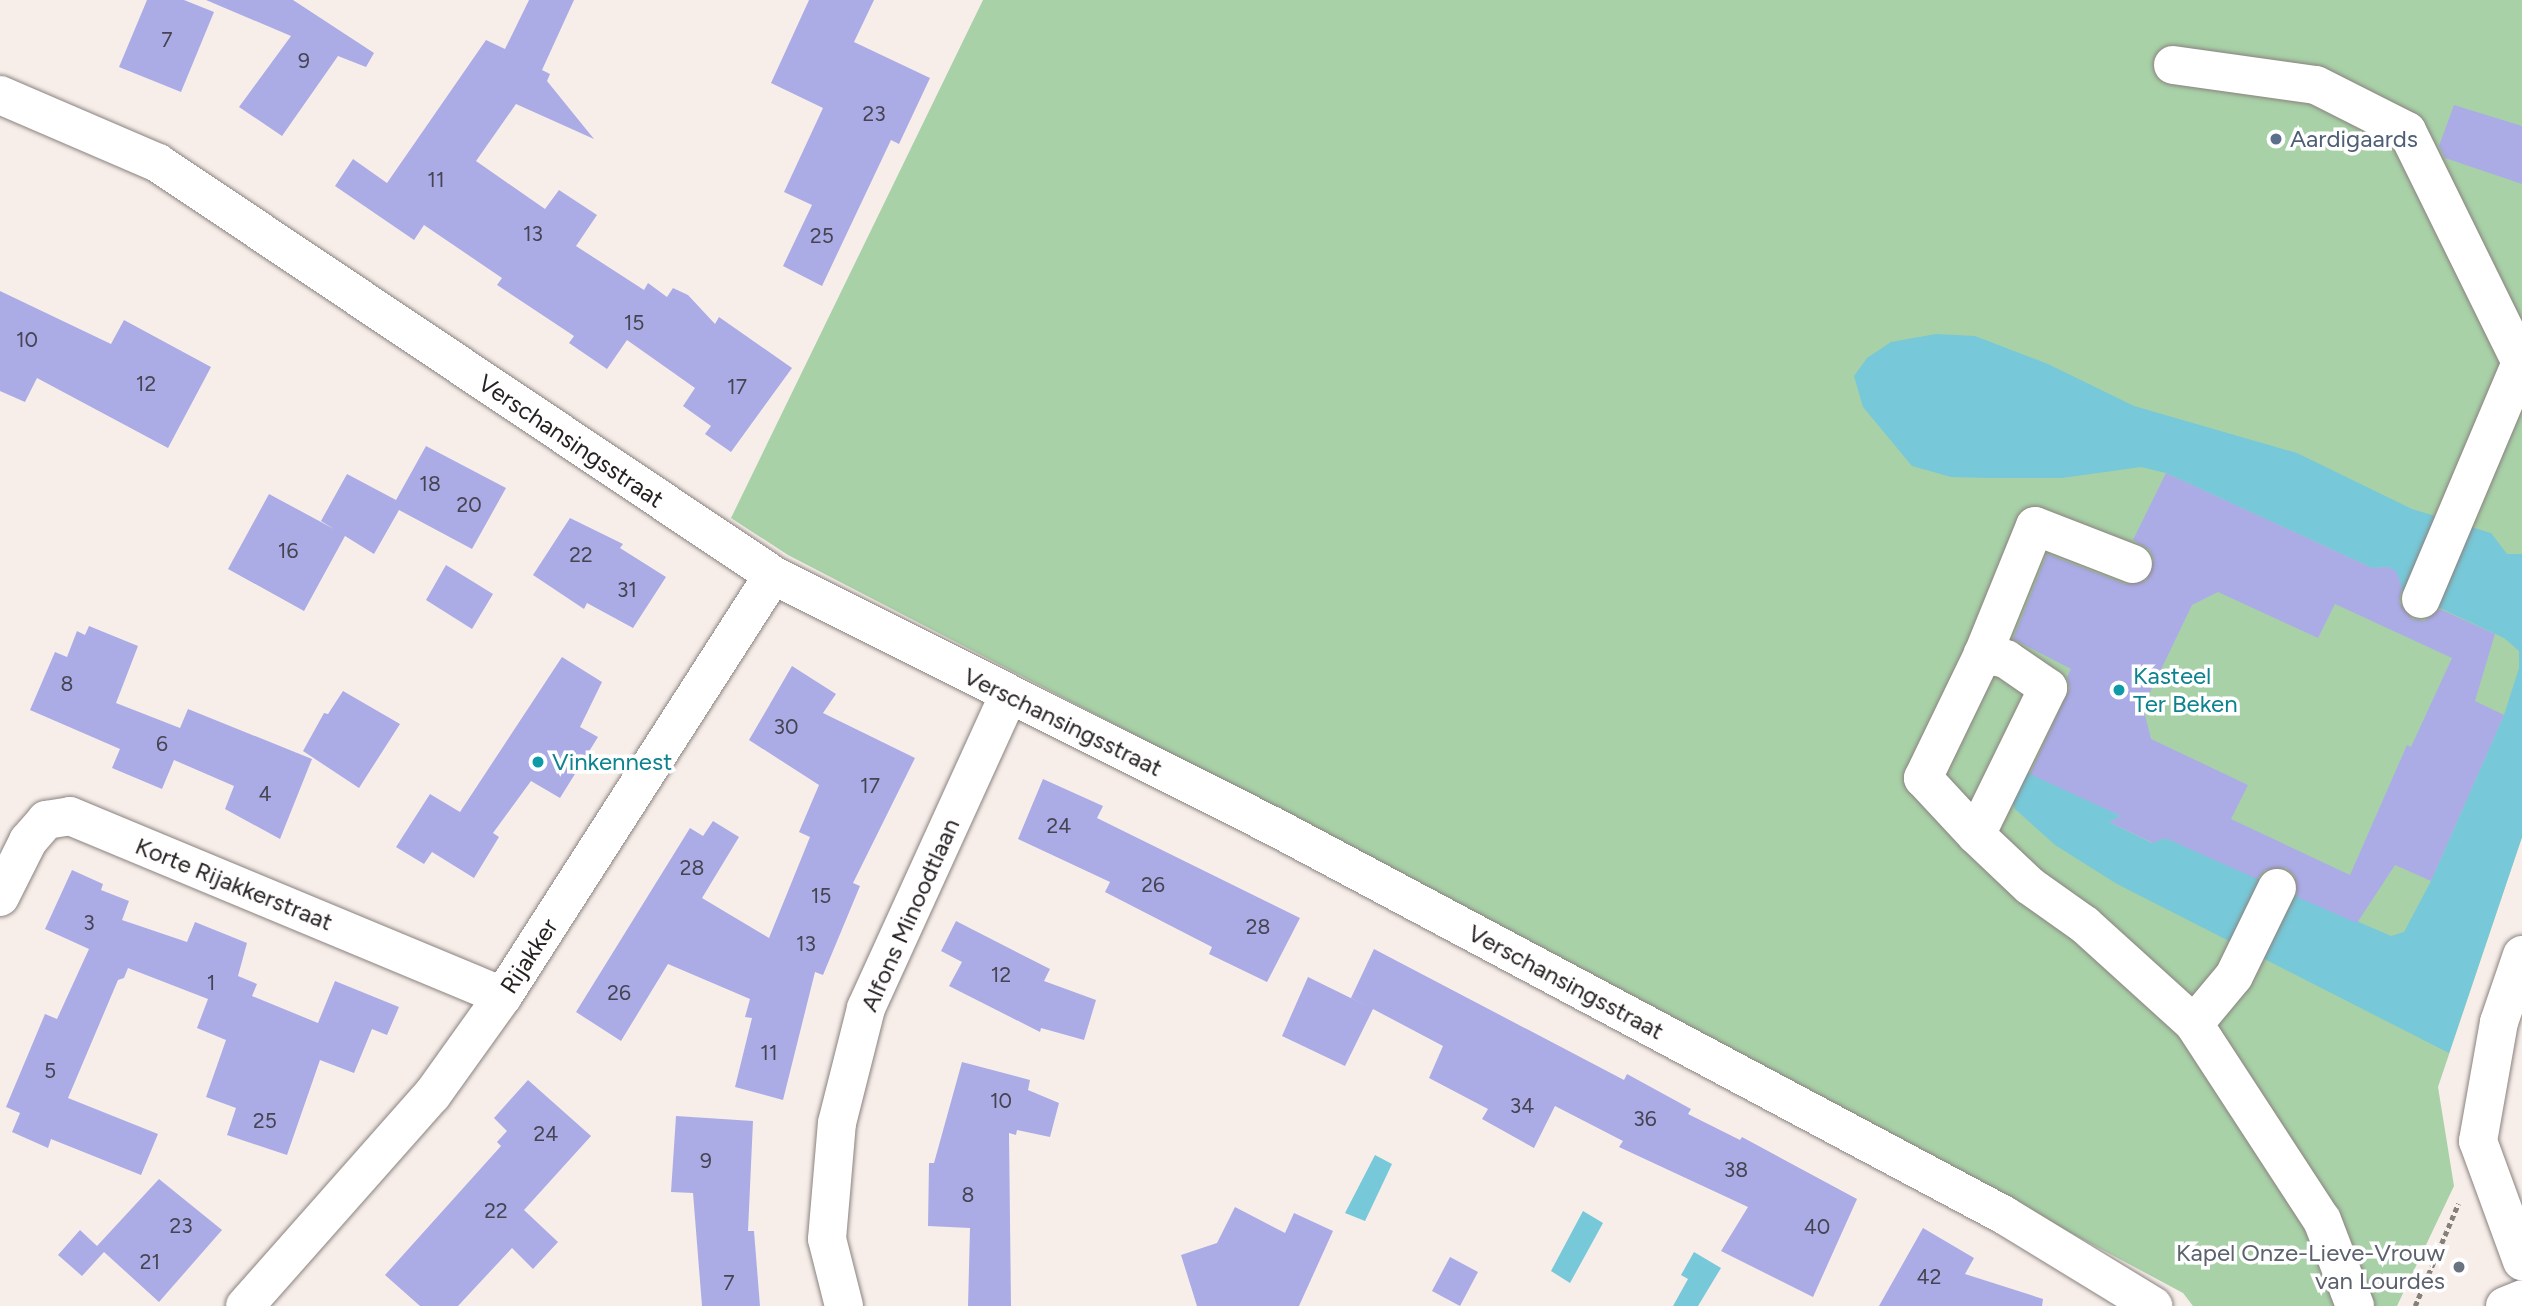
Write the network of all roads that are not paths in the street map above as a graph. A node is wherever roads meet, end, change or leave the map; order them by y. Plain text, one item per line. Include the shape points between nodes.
1 (2173, 65) dead end
2 (0, 94) edge
3 (2521, 365) edge
4 (2133, 564) dead end
5 (773, 575) junction
6 (2421, 599) dead end
7 (1983, 653) junction
8 (1008, 696) junction
9 (1976, 835) junction
10 (2277, 888) dead end
11 (0, 897) edge
12 (2522, 955) edge
13 (503, 996) junction
14 (2194, 1024) junction
15 (2522, 1261) edge
16 (2522, 1299) edge
17 (245, 1306) edge
18 (844, 1306) edge
19 (2153, 1306) edge
20 (2355, 1306) edge
21 (2505, 1306) edge

1 - 3 street via 2316,85 2407,131 2504,322
2 - 5 street, Verschansingsstraat via 158,163
3 - 6 street
4 - 7 street via 2035,526
5 - 8 street, Verschansingsstraat
5 - 13 street, Rijakker
7 - 9 street via 1923,778
7 - 9 street via 2006,659 2048,688
8 - 18 street, Alfons Minoodtlaan via 866,1008 837,1123 827,1239
8 - 19 street, Verschansingsstraat via 1273,826 2004,1215
9 - 14 street
10 - 14 street via 2234,976
11 - 13 street, Korte Rijakkerstraat via 28,841 46,820 70,816
12 - 15 street via 2499,1022 2478,1141
13 - 17 street, Rijakker via 432,1095
14 - 20 street via 2322,1220
16 - 21 street

